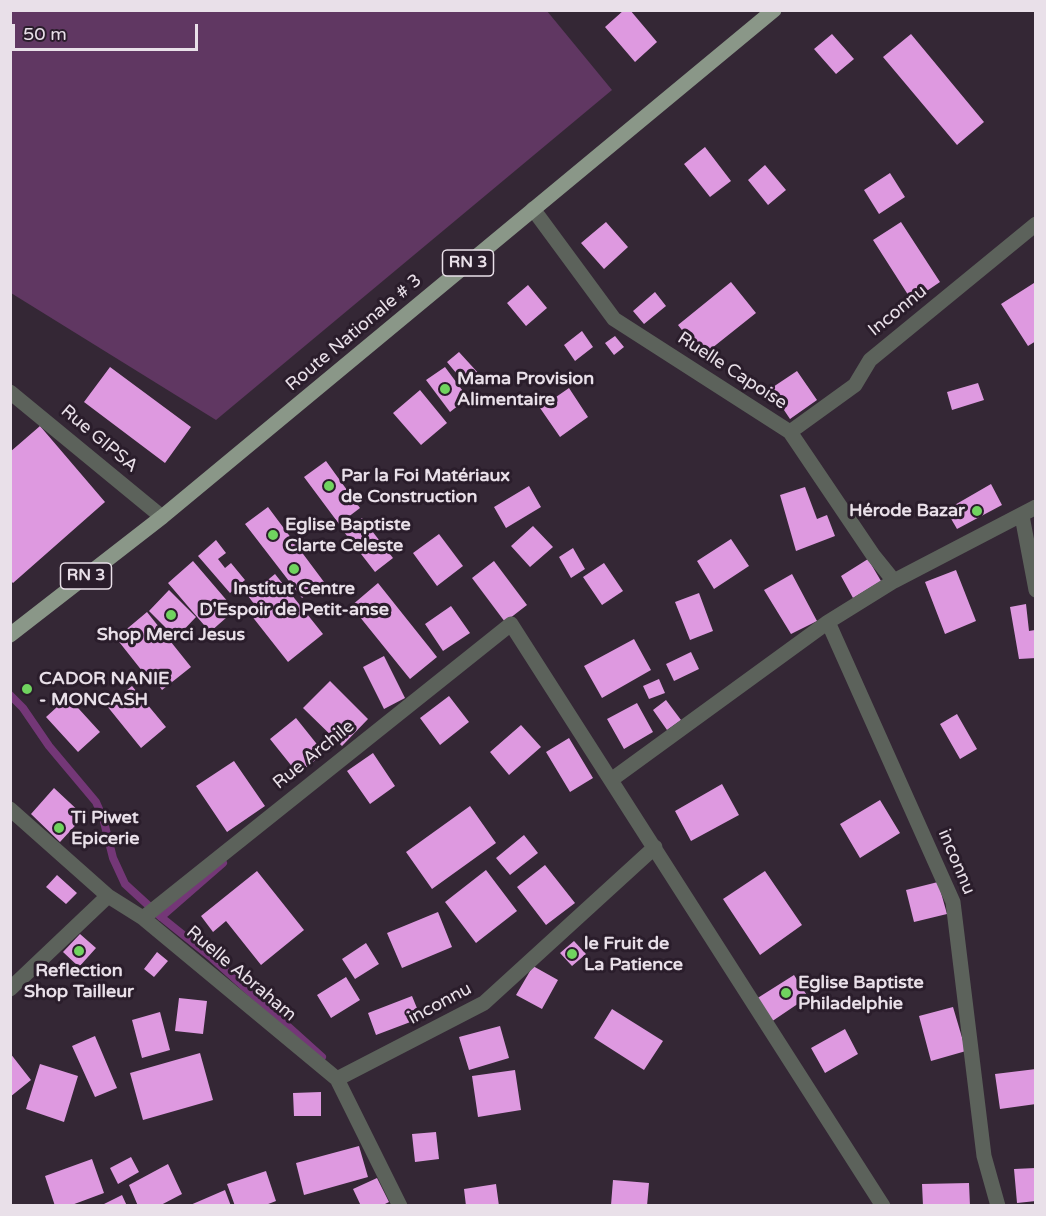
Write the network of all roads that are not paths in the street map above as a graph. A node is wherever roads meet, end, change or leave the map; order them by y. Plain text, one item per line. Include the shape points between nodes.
1 (774, 10) edge
2 (533, 209) junction
3 (1035, 224) edge
4 (10, 392) edge
5 (790, 432) junction
6 (1035, 507) edge
7 (1022, 516) junction
8 (162, 517) junction
9 (894, 581) junction
10 (1035, 590) edge
11 (828, 622) junction
12 (10, 635) edge
13 (612, 780) junction
14 (10, 808) edge
15 (655, 847) junction
16 (108, 896) junction
17 (150, 912) junction
18 (10, 989) edge
19 (337, 1079) junction
20 (400, 1206) edge
21 (883, 1206) edge
22 (998, 1206) edge

1 - 2 main road, Route Nationale # 3 / RN 3
2 - 5 street, Ruelle Capoise via 614,318
2 - 8 main road, Route Nationale # 3 / RN 3
3 - 5 street, Inconnu via 870,360 855,385
4 - 8 street, Rue GIPSA
5 - 9 street, Ruelle Capoise
6 - 7 street
7 - 9 street
7 - 10 street
8 - 12 main road, Route Nationale # 3 / RN 3
9 - 11 street
11 - 13 street
11 - 22 street, inconnu via 953,902 984,1156
13 - 15 street
13 - 17 street, Rue Archile via 511,624
14 - 16 street, Ruelle Abraham
15 - 19 street, inconnu via 484,1003
15 - 21 street
16 - 17 street, Ruelle Abraham
16 - 18 street
17 - 19 street, Ruelle Abraham
19 - 20 street, Ruelle Abraham

